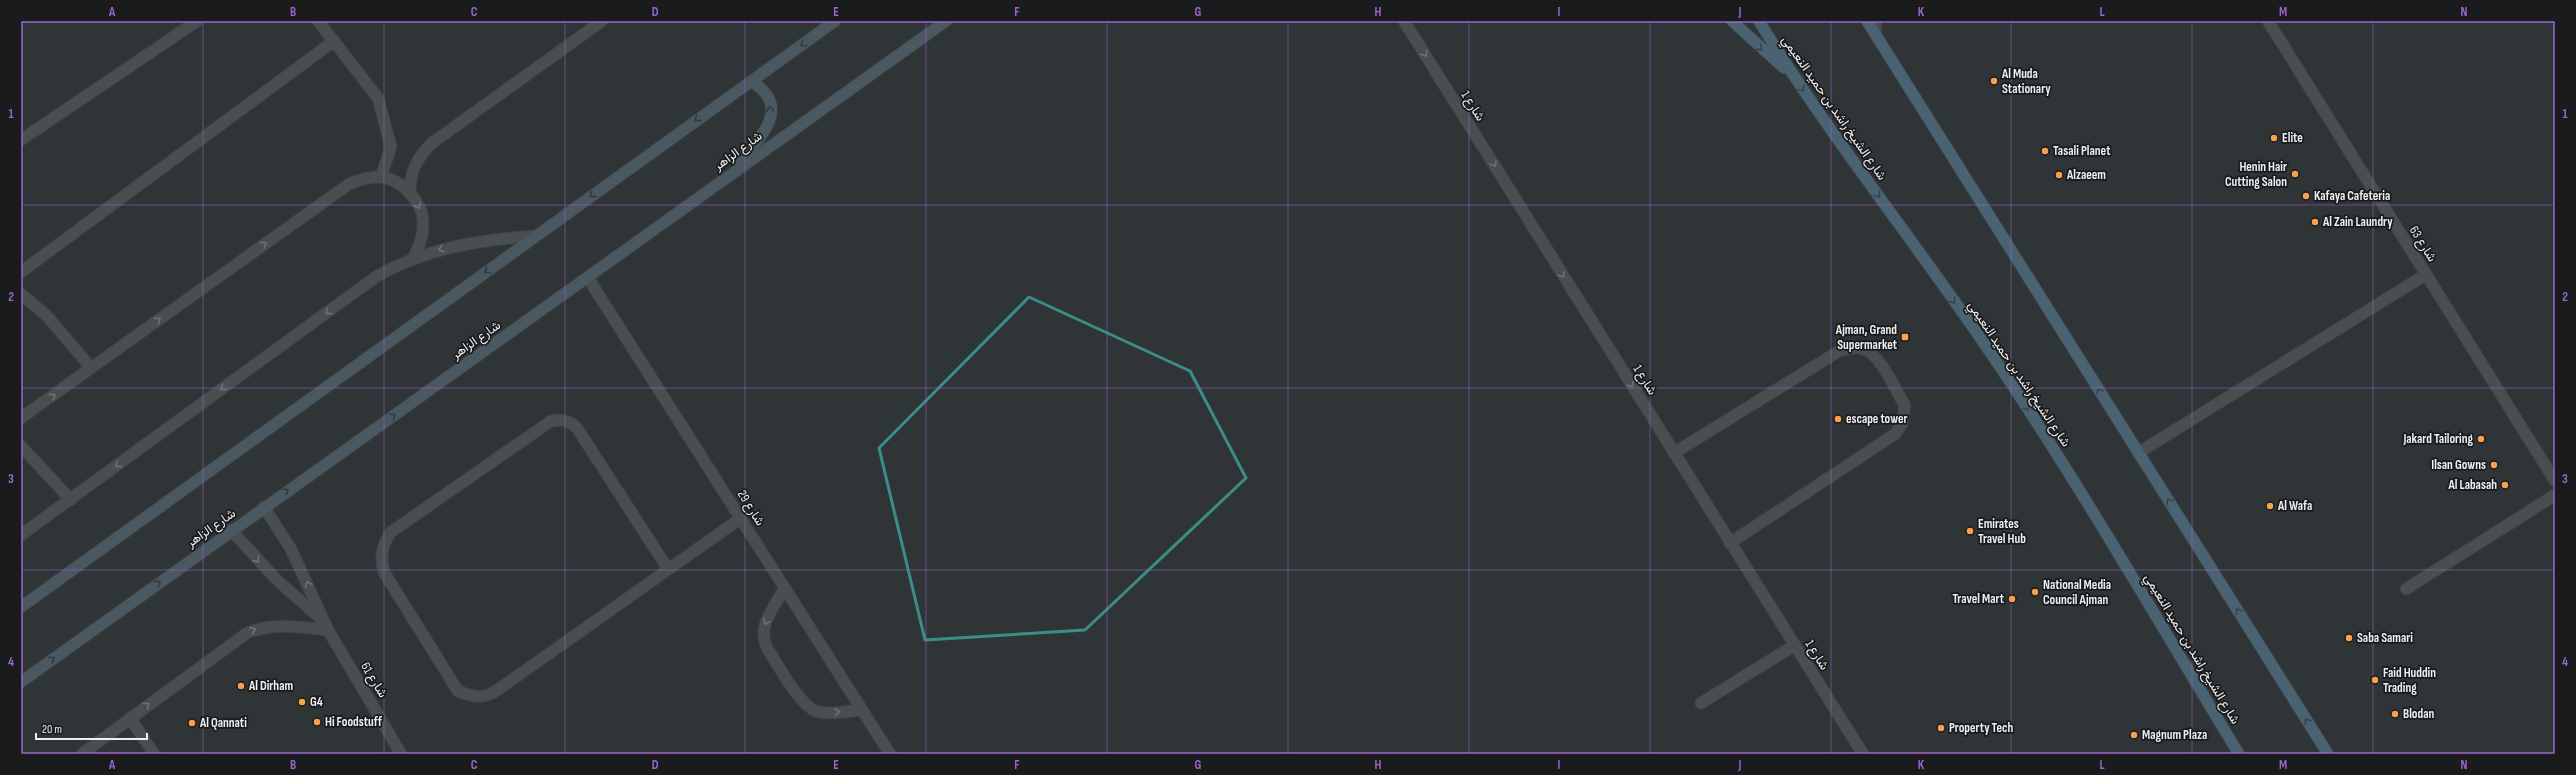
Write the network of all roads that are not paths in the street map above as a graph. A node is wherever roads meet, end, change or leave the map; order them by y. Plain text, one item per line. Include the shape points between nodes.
1 (197, 21) edge
2 (318, 21) edge
3 (602, 21) edge
4 (835, 21) edge
5 (946, 21) edge
6 (1404, 21) edge
7 (1732, 21) edge
8 (1759, 21) edge
9 (1867, 21) edge
10 (1876, 21) edge
11 (2268, 21) edge
12 (1875, 34) junction
13 (334, 41) junction
14 (1791, 74) junction
15 (751, 81) junction
16 (21, 140) edge
17 (729, 175) junction
18 (381, 177) junction
19 (410, 192) junction
20 (535, 236) junction
21 (413, 259) junction
22 (21, 272) edge
23 (2425, 274) junction
24 (588, 278) junction
25 (21, 294) edge
26 (91, 368) junction
27 (21, 418) edge
28 (21, 446) edge
29 (1674, 453) junction
30 (2138, 453) junction
31 (2555, 481) edge
32 (2555, 494) edge
33 (71, 500) junction
34 (264, 507) junction
35 (741, 518) junction
36 (231, 530) junction
37 (21, 535) edge
38 (1730, 543) junction
39 (668, 569) junction
40 (785, 588) junction
41 (2406, 589) dead end
42 (23, 606) edge
43 (326, 625) junction
44 (1795, 645) junction
45 (21, 682) edge
46 (1701, 703) dead end
47 (862, 710) junction
48 (130, 718) junction
49 (82, 754) edge
50 (154, 754) edge
51 (401, 754) edge
52 (890, 754) edge
53 (1863, 754) edge
54 (2239, 754) edge
55 (2328, 754) edge

1 - 16 street
2 - 13 street
3 - 19 street via 432,143 414,164
4 -> 15 main road
5 - 17 main road, شارع الزاهر
6 -> 29 street, شارع 1
7 -> 14 main road
8 - 14 main road, شارع الشيخ راشد بن حميد النعيمي
9 - 12 main road
10 - 12 street
11 - 23 street, شارع 63
30 -> 12 main road
13 - 18 street via 378,98 391,147
13 - 22 street
14 -> 54 main road, شارع الشيخ راشد بن حميد النعيمي via 1995,359
17 -> 15 main road via 764,134 770,122 772,110 769,98 761,87
15 -> 20 main road
17 - 24 main road, شارع الزاهر
18 - 19 street via 396,182
26 -> 18 street via 349,184 364,178
19 -> 21 street via 420,207 424,225 421,243
20 -> 21 street via 442,248
20 -> 42 main road
21 -> 33 street via 377,276
23 - 30 street
23 - 31 street, شارع 63
34 -> 24 main road, شارع الزاهر
24 - 35 street, شارع 29
25 - 26 street via 48,317
27 -> 26 street
28 - 33 street
29 - 38 street, شارع 1
29 - 38 street via 1839,351 1851,347 1863,348 1877,358 1905,406 1902,424 1895,434
55 -> 30 main road
32 - 41 street
33 - 37 street
34 - 36 main road, شارع الزاهر
43 -> 34 street, شارع 61 via 297,561
35 - 39 street
35 - 40 street, شارع 29
36 -> 43 street, شارع 61 via 271,574
45 -> 36 main road, شارع الزاهر
38 - 44 street, شارع 1
39 - 39 street via 489,696 477,697 458,691 385,574 381,556 384,543 391,532 551,421 566,420 577,428
40 - 47 street, شارع 29
40 -> 47 street via 764,626 764,641 767,648 804,703 813,710 820,713
48 -> 43 street via 247,633 261,627 278,625
43 - 51 street, شارع 61
44 - 46 street
44 - 53 street, شارع 1
47 - 52 street, شارع 29
48 - 49 street
48 - 50 street

